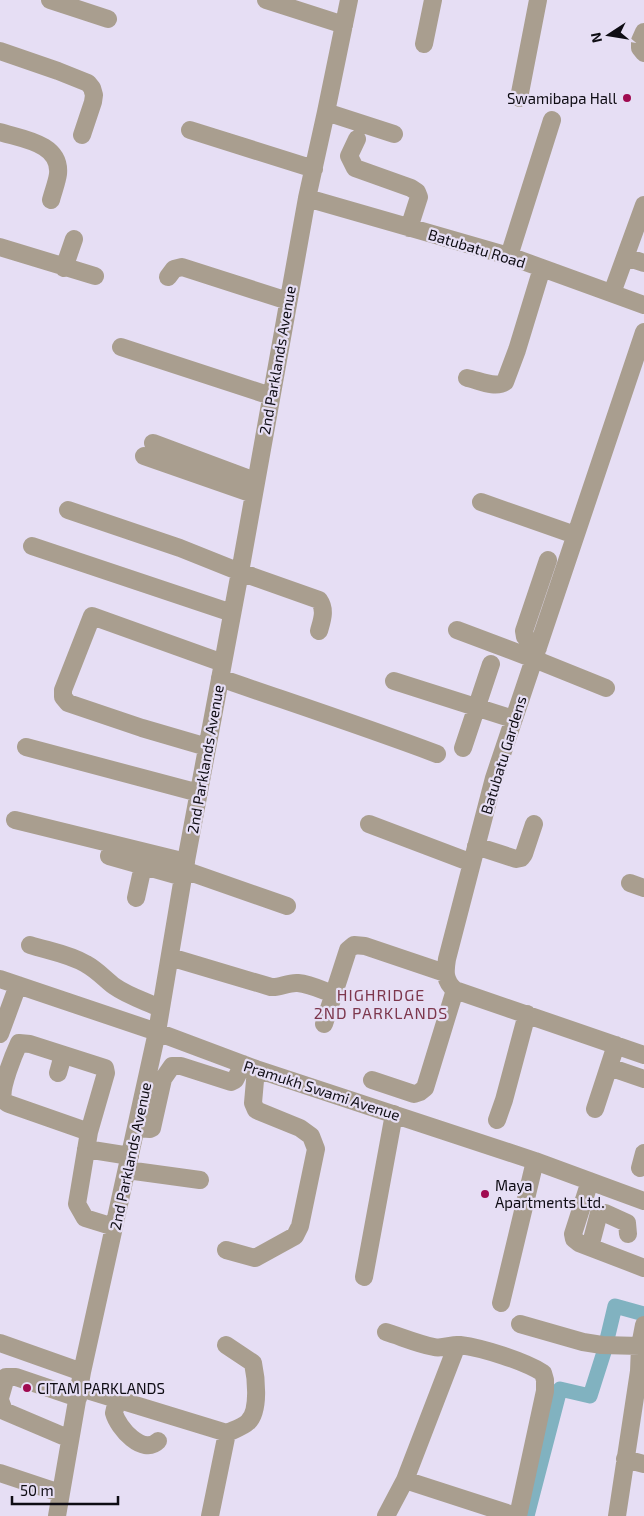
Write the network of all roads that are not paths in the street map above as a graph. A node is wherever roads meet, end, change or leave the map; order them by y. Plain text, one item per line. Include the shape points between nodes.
1 (50, 0) edge
2 (266, 0) edge
3 (348, 0) edge
4 (433, 0) edge
5 (538, 0) edge
6 (108, 19) dead end
7 (344, 25) junction
8 (644, 32) edge
9 (424, 44) dead end
10 (0, 51) edge
11 (644, 53) edge
12 (519, 98) dead end
13 (326, 112) junction
14 (552, 120) dead end
15 (190, 130) dead end
16 (0, 132) edge
17 (394, 134) dead end
18 (82, 135) dead end
19 (357, 139) dead end
20 (314, 169) junction
21 (307, 198) junction
22 (51, 200) dead end
23 (644, 205) edge
24 (409, 228) junction
25 (74, 239) dead end
26 (0, 247) edge
27 (509, 256) junction
28 (626, 257) junction
29 (644, 263) edge
30 (64, 268) junction
31 (542, 268) junction
32 (95, 276) dead end
33 (168, 277) dead end
34 (612, 293) junction
35 (288, 301) junction
36 (644, 305) edge
37 (644, 332) edge
38 (121, 347) dead end
39 (467, 378) dead end
40 (271, 396) junction
41 (148, 449) dead end
42 (254, 487) junction
43 (481, 502) dead end
44 (68, 510) dead end
45 (575, 535) junction
46 (32, 546) dead end
47 (548, 560) dead end
48 (240, 572) junction
49 (232, 613) junction
50 (457, 630) dead end
51 (319, 631) dead end
52 (536, 653) junction
53 (491, 664) dead end
54 (221, 670) junction
55 (394, 680) dead end
56 (606, 688) dead end
57 (476, 708) junction
58 (513, 719) junction
59 (26, 747) dead end
60 (207, 747) junction
61 (463, 748) dead end
62 (437, 754) dead end
63 (199, 793) junction
64 (15, 820) dead end
65 (369, 824) dead end
66 (534, 824) dead end
67 (476, 846) junction
68 (109, 856) dead end
69 (472, 864) junction
70 (143, 866) junction
71 (184, 870) junction
72 (136, 898) dead end
73 (287, 906) dead end
74 (30, 945) dead end
75 (170, 957) junction
76 (445, 973) junction
77 (0, 979) edge
78 (18, 985) junction
79 (455, 990) junction
80 (334, 994) junction
81 (160, 1008) junction
82 (527, 1014) junction
83 (324, 1024) dead end
84 (156, 1032) junction
85 (0, 1034) edge
86 (616, 1045) junction
87 (644, 1054) edge
88 (64, 1055) junction
89 (249, 1067) junction
90 (609, 1067) junction
91 (58, 1073) dead end
92 (644, 1079) edge
93 (372, 1080) dead end
94 (596, 1109) dead end
95 (394, 1114) junction
96 (497, 1120) dead end
97 (136, 1128) junction
98 (87, 1141) junction
99 (534, 1161) junction
100 (128, 1163) junction
101 (200, 1180) dead end
102 (590, 1181) junction
103 (644, 1201) edge
104 (114, 1227) junction
105 (628, 1234) dead end
106 (590, 1247) junction
107 (226, 1250) dead end
108 (644, 1268) edge
109 (364, 1277) dead end
110 (501, 1303) dead end
111 (520, 1324) dead end
112 (644, 1325) edge
113 (386, 1332) dead end
114 (0, 1343) edge
115 (226, 1345) dead end
116 (457, 1345) junction
117 (640, 1346) junction
118 (642, 1371) edge
119 (80, 1386) junction
120 (0, 1399) edge
121 (117, 1400) junction
122 (227, 1433) junction
123 (70, 1439) junction
124 (158, 1441) dead end
125 (625, 1460) junction
126 (644, 1464) edge
127 (0, 1472) edge
128 (405, 1480) junction
129 (60, 1493) junction
130 (57, 1516) edge
131 (210, 1516) edge
132 (386, 1516) edge
133 (517, 1516) edge
134 (617, 1516) edge

1 - 6 street
2 - 7 street
3 - 7 street, 2nd Parklands Avenue
4 - 9 street
5 - 12 street
7 - 13 street, 2nd Parklands Avenue
8 - 11 street via 640,41
10 - 18 street via 88,83 94,95
13 - 17 street
13 - 20 street, 2nd Parklands Avenue
14 - 27 street
15 - 20 street
16 - 22 street via 49,149 55,157 58,172
19 - 24 street via 349,156 355,168 417,192
20 - 21 street, 2nd Parklands Avenue
21 - 24 street, Batubatu Road
21 - 35 street, 2nd Parklands Avenue
23 - 28 street
24 - 27 street, Batubatu Road
25 - 30 street
26 - 30 street
27 - 31 street, Batubatu Road
28 - 29 street
28 - 34 street
30 - 32 street
31 - 34 street, Batubatu Road
31 - 39 street via 505,382 496,386
33 - 35 street via 174,269 182,268
34 - 36 street, Batubatu Road
35 - 40 street, 2nd Parklands Avenue
37 - 45 street, Batubatu Gardens
38 - 40 street
40 - 42 street, 2nd Parklands Avenue
41 - 42 street
42 - 48 street, 2nd Parklands Avenue
43 - 45 street
44 - 48 street
45 - 52 street, Batubatu Gardens
46 - 49 street
47 - 52 street via 524,630
48 - 49 street, 2nd Parklands Avenue
48 - 51 street via 319,600 323,612
49 - 54 street, 2nd Parklands Avenue
50 - 52 street
52 - 56 street
52 - 58 street, Batubatu Gardens
53 - 57 street
54 - 60 street, 2nd Parklands Avenue
54 - 60 street via 92,616 63,690 63,697 68,703
54 - 62 street via 315,711
55 - 57 street
57 - 58 street
57 - 61 street
58 - 67 street, Batubatu Gardens
59 - 63 street
60 - 63 street, 2nd Parklands Avenue
63 - 71 street, 2nd Parklands Avenue
64 - 71 street
65 - 69 street
66 - 67 street via 521,858
67 - 69 street, Batubatu Gardens
68 - 70 street
69 - 76 street, Batubatu Gardens
70 - 71 street
70 - 72 street
71 - 73 street
71 - 75 street, 2nd Parklands Avenue
74 - 81 street via 87,964 114,986
75 - 80 street via 271,987 299,983
75 - 81 street, 2nd Parklands Avenue
76 - 79 street
76 - 80 street via 354,945 348,950
77 - 78 street, Pramukh Swami Avenue
78 - 84 street, Pramukh Swami Avenue
78 - 85 street
79 - 82 street
79 - 93 street via 425,1088 414,1094
80 - 83 street
81 - 84 street, 2nd Parklands Avenue
82 - 86 street
82 - 96 street
84 - 89 street, Pramukh Swami Avenue
84 - 97 street, 2nd Parklands Avenue
86 - 87 street
86 - 90 street
88 - 91 street
88 - 98 street via 105,1068
88 - 98 street via 19,1043 0,1092 8,1104
89 - 95 street, Pramukh Swami Avenue
89 - 97 street via 231,1082 172,1066 163,1079 152,1128
89 - 107 street via 256,1110 300,1128 311,1136 316,1149 300,1226 295,1236 255,1258
90 - 92 street
90 - 94 street
95 - 99 street, Pramukh Swami Avenue
95 - 109 street
97 - 100 street, 2nd Parklands Avenue
98 - 100 street
98 - 104 street via 77,1204 85,1218
99 - 102 street, Pramukh Swami Avenue
99 - 110 street
100 - 101 street
100 - 104 street, 2nd Parklands Avenue
102 - 103 street, Pramukh Swami Avenue
102 - 106 street via 572,1234 574,1239
104 - 119 street, 2nd Parklands Avenue
105 - 106 street via 627,1223 599,1213
106 - 108 street
111 - 117 street via 584,1342
112 - 117 street
113 - 116 street via 435,1347
114 - 119 street
115 - 122 street via 253,1363 256,1376 256,1406 249,1421
116 - 128 street
116 - 133 street via 475,1347 528,1364 544,1374 545,1391
117 - 118 street
118 - 125 street
119 - 120 street via 10,1376 6,1377
119 - 121 street
119 - 123 street, 2nd Parklands Avenue
120 - 123 street via 4,1411
121 - 122 street
121 - 124 street via 114,1416 127,1433 140,1444 149,1446
122 - 131 street
123 - 129 street, 2nd Parklands Avenue
125 - 126 street
125 - 134 street
127 - 129 street
128 - 132 street
128 - 133 street
129 - 130 street, 2nd Parklands Avenue

